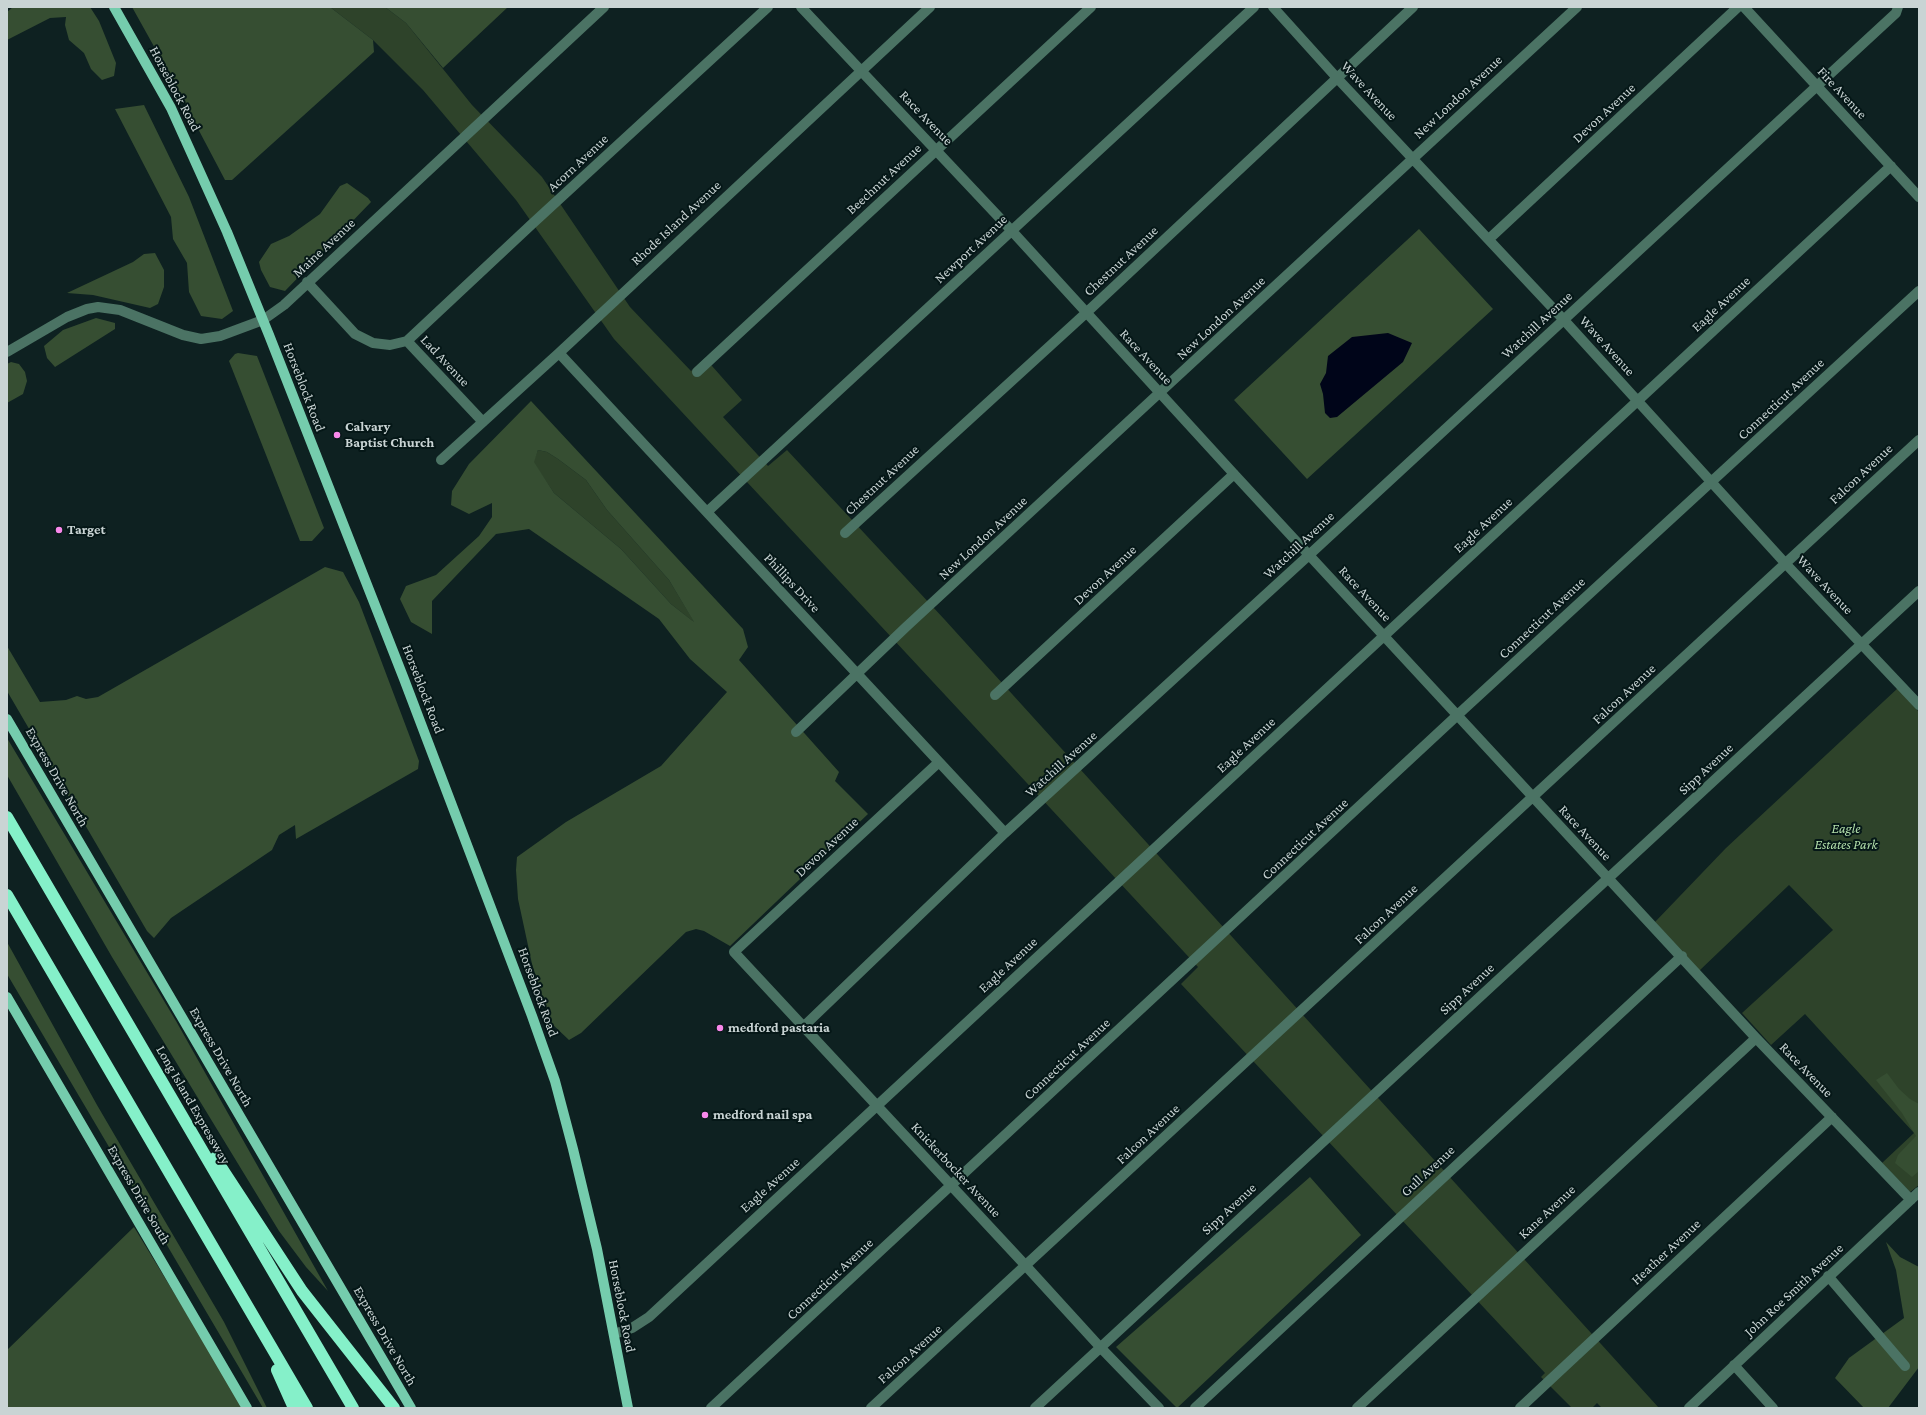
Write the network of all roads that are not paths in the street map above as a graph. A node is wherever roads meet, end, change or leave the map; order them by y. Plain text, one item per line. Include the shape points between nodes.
1 (114, 7) edge
2 (604, 7) edge
3 (768, 7) edge
4 (801, 7) edge
5 (930, 7) edge
6 (1091, 7) edge
7 (1254, 7) edge
8 (1273, 7) edge
9 (1413, 7) edge
10 (1577, 7) edge
11 (1738, 7) edge
12 (1744, 7) edge
13 (1898, 7) edge
14 (860, 70) junction
15 (1337, 78) junction
16 (1816, 85) junction
17 (937, 150) junction
18 (1413, 158) junction
19 (1891, 166) junction
20 (1919, 197) edge
21 (1011, 230) junction
22 (1489, 239) junction
23 (307, 282) junction
24 (1919, 291) edge
25 (1086, 313) junction
26 (1563, 319) junction
27 (263, 320) junction
28 (407, 341) junction
29 (7, 352) edge
30 (559, 353) junction
31 (697, 372) dead end
32 (1160, 393) junction
33 (1636, 401) junction
34 (483, 422) junction
35 (1919, 440) edge
36 (441, 460) dead end
37 (1234, 474) junction
38 (1711, 483) junction
39 (707, 512) junction
40 (845, 533) dead end
41 (1309, 555) junction
42 (1785, 563) junction
43 (1919, 591) edge
44 (1384, 635) junction
45 (1861, 644) junction
46 (857, 674) junction
47 (995, 696) dead end
48 (1919, 705) edge
49 (1458, 715) junction
50 (7, 719) edge
51 (796, 732) dead end
52 (939, 762) junction
53 (1533, 797) junction
54 (7, 817) edge
55 (1005, 833) junction
56 (1608, 878) junction
57 (7, 895) edge
58 (734, 952) joint
59 (1682, 956) junction
60 (7, 997) edge
61 (803, 1027) junction
62 (1756, 1038) junction
63 (169, 1094) junction
64 (877, 1106) junction
65 (1832, 1117) junction
66 (951, 1185) junction
67 (1919, 1192) edge
68 (1911, 1200) junction
69 (1026, 1266) junction
70 (1828, 1276) junction
71 (244, 1300) junction
72 (614, 1334) junction
73 (1100, 1348) junction
74 (1734, 1365) junction
75 (1905, 1366) dead end
76 (246, 1408) edge
77 (294, 1408) edge
78 (307, 1408) edge
79 (353, 1408) edge
80 (394, 1408) edge
81 (411, 1408) edge
82 (628, 1408) edge
83 (711, 1408) edge
84 (871, 1408) edge
85 (1035, 1408) edge
86 (1159, 1408) edge
87 (1195, 1408) edge
88 (1357, 1408) edge
89 (1520, 1408) edge
90 (1689, 1408) edge
91 (1773, 1408) edge

1 - 27 main road, Horseblock Road via 158,83 188,143
2 - 23 street, Maine Avenue
3 - 28 street, Acorn Avenue
4 - 14 street, Race Avenue
5 - 14 street, Rhode Island Avenue
6 - 17 street, Beechnut Avenue
7 - 21 street, Newport Avenue
8 - 15 street, Wave Avenue
9 - 15 street, Chestnut Avenue
10 - 18 street, New London Avenue
11 - 22 street, Devon Avenue
12 - 16 street, Fire Avenue
13 - 16 street, Watchill Avenue via 1896,13
14 - 17 street, Race Avenue
14 - 30 street, Rhode Island Avenue
15 - 18 street, Wave Avenue
15 - 25 street, Chestnut Avenue
16 - 19 street, Fire Avenue
16 - 26 street, Watchill Avenue
17 - 21 street, Race Avenue
17 - 31 street, Beechnut Avenue
18 - 22 street, Wave Avenue
18 - 32 street, New London Avenue
19 - 20 street, Fire Avenue
19 - 33 street, Eagle Avenue
21 - 25 street, Race Avenue
21 - 39 street, Newport Avenue
22 - 26 street, Wave Avenue
23 - 27 street, Maine Avenue via 284,305
23 - 28 street, Lad Avenue via 355,334 373,343 390,345
24 - 38 street, Connecticut Avenue
25 - 32 street, Race Avenue
25 - 40 street, Chestnut Avenue
26 - 33 street, Wave Avenue
26 - 41 street, Watchill Avenue
27 - 29 street, Maine Avenue via 220,336 201,339 183,335 120,310 98,307 77,312
27 - 72 main road, Horseblock Road via 433,753 544,1050 573,1148
28 - 34 street, Lad Avenue
30 - 34 street, Rhode Island Avenue
30 - 39 street, Phillips Drive
32 - 37 street, Race Avenue
32 - 46 street, New London Avenue
33 - 38 street, Wave Avenue
33 - 44 street, Eagle Avenue
34 - 36 street, Rhode Island Avenue
35 - 42 street, Falcon Avenue
37 - 41 street, Race Avenue
37 - 47 street, Devon Avenue
38 - 42 street, Wave Avenue
38 - 49 street, Connecticut Avenue
39 - 46 street, Phillips Drive
41 - 44 street, Race Avenue
41 - 55 street, Watchill Avenue
42 - 45 street, Wave Avenue
42 - 53 street, Falcon Avenue
43 - 45 street, Sipp Avenue
44 - 49 street, Race Avenue
44 - 64 street, Eagle Avenue
45 - 48 street, Wave Avenue
45 - 56 street, Sipp Avenue
46 - 51 street, New London Avenue
46 - 52 street, Phillips Drive
49 - 53 street, Race Avenue
49 - 66 street, Connecticut Avenue
50 - 81 main road, Express Drive North
52 - 55 street, Phillips Drive
52 - 58 street, Devon Avenue
53 - 56 street, Race Avenue
53 - 69 street, Falcon Avenue
54 - 63 highway, Long Island Expressway
55 - 61 street, Watchill Avenue
56 - 59 street, Race Avenue
56 - 73 street, Sipp Avenue
57 - 71 highway
58 - 61 street, Knickerbocker Avenue
59 - 62 street, Race Avenue
59 - 87 street, Gull Avenue
60 - 76 main road, Express Drive South
61 - 64 street, Knickerbocker Avenue
62 - 65 street, Race Avenue
62 - 88 street, Kane Avenue
63 - 79 highway, Long Island Expressway
63 - 80 highway via 236,1188 302,1291
64 - 66 street, Knickerbocker Avenue
64 - 72 street, Eagle Avenue via 649,1317 632,1328
65 - 68 street, Race Avenue
65 - 89 street, Heather Avenue
66 - 69 street, Knickerbocker Avenue
66 - 83 street, Connecticut Avenue
67 - 68 street, John Roe Smith Avenue
68 - 70 street, John Roe Smith Avenue
69 - 73 street, Knickerbocker Avenue
69 - 84 street, Falcon Avenue
70 - 74 street, John Roe Smith Avenue
70 - 75 street
71 - 77 highway
71 - 78 highway
72 - 82 main road, Horseblock Road
73 - 85 street, Sipp Avenue
73 - 86 street, Knickerbocker Avenue
74 - 90 street, John Roe Smith Avenue
74 - 91 street

